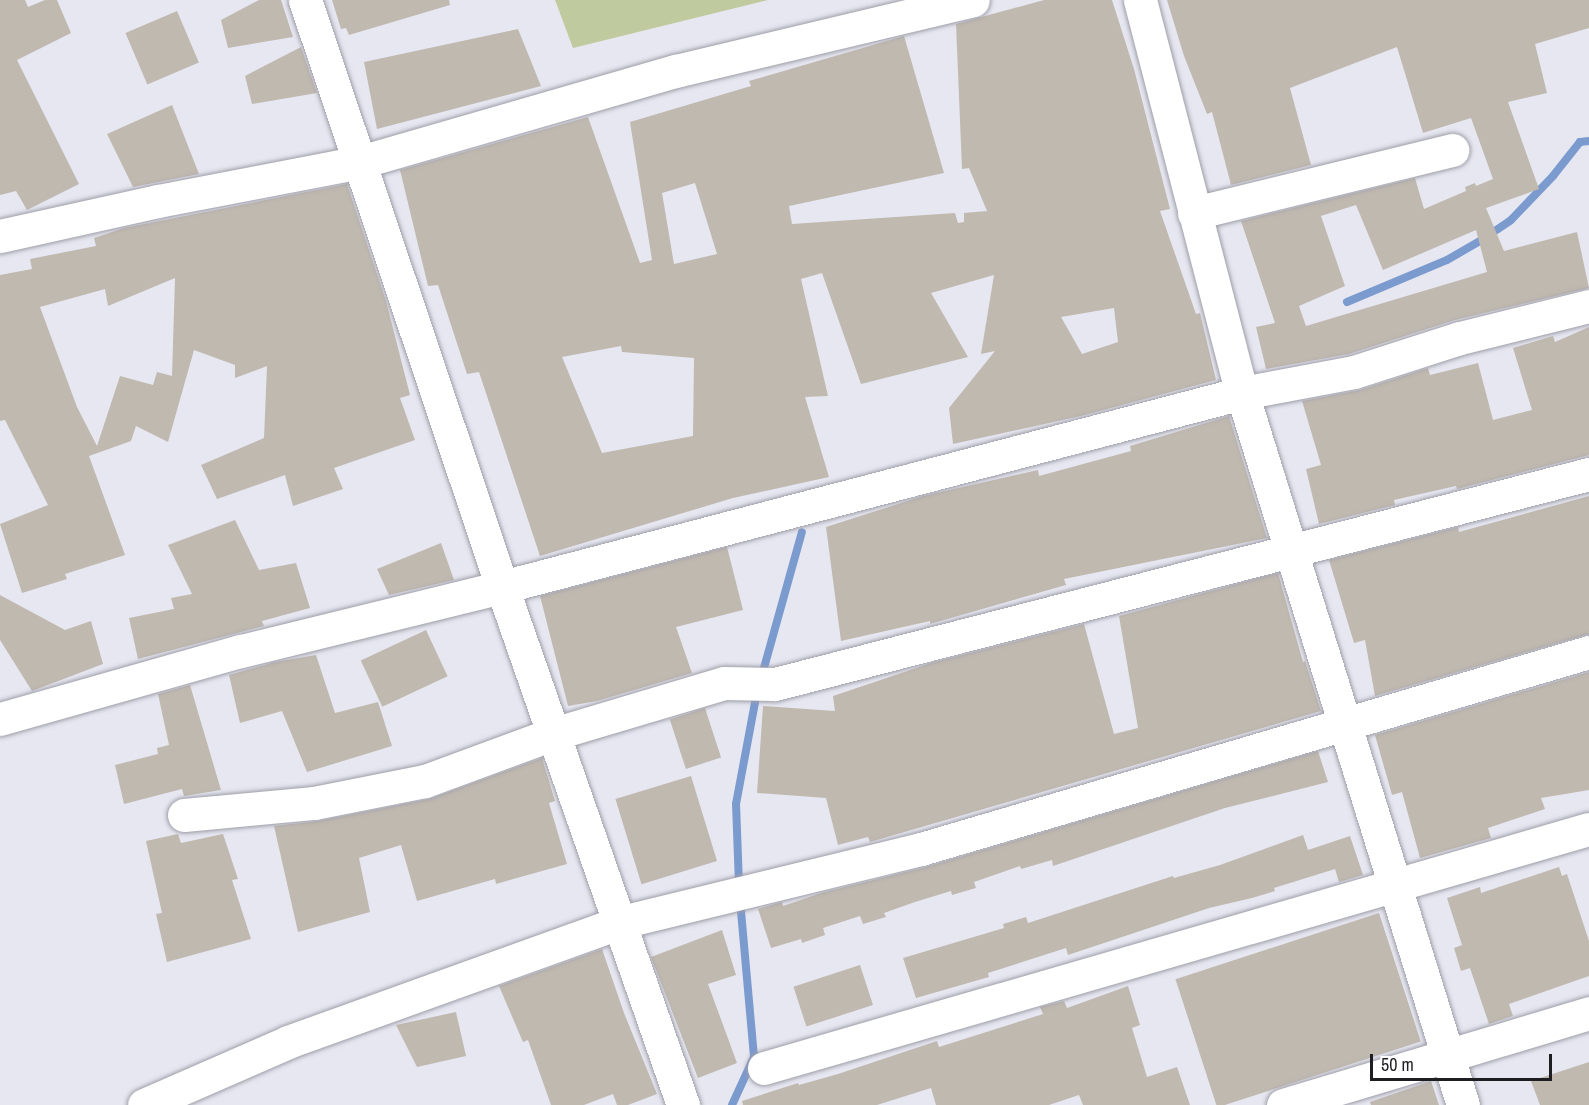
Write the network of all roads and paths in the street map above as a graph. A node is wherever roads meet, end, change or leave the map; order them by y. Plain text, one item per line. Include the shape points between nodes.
1 (305, 0) edge
2 (973, 0) edge
3 (1140, 0) edge
4 (1452, 150) dead end
5 (360, 162) junction
6 (1194, 213) junction
7 (0, 236) edge
8 (1589, 306) edge
9 (1242, 393) junction
10 (1589, 474) edge
11 (1291, 551) junction
12 (502, 587) junction
13 (1589, 652) edge
14 (0, 719) edge
15 (1344, 724) junction
16 (553, 734) junction
17 (184, 815) dead end
18 (1589, 829) edge
19 (1395, 886) junction
20 (621, 922) junction
21 (1589, 1014) edge
22 (1448, 1056) junction
23 (764, 1068) dead end
24 (678, 1104) edge
25 (144, 1105) edge
26 (1283, 1105) edge
27 (1463, 1105) edge

1 - 5 street
2 - 5 street via 676,71
3 - 6 street
4 - 6 street
5 - 7 street
5 - 12 street
6 - 9 street
8 - 9 street via 1460,338 1354,372
9 - 11 street
9 - 12 street
10 - 11 street
11 - 15 street
11 - 16 street via 775,684 724,683
12 - 14 street via 242,651
12 - 16 street
13 - 15 street
15 - 19 street
15 - 20 street via 921,849
16 - 17 street via 425,781 314,803
16 - 20 street
18 - 19 street
19 - 22 street
19 - 23 street
20 - 24 street
20 - 25 street via 298,1038
21 - 22 street
22 - 26 street
22 - 27 street

